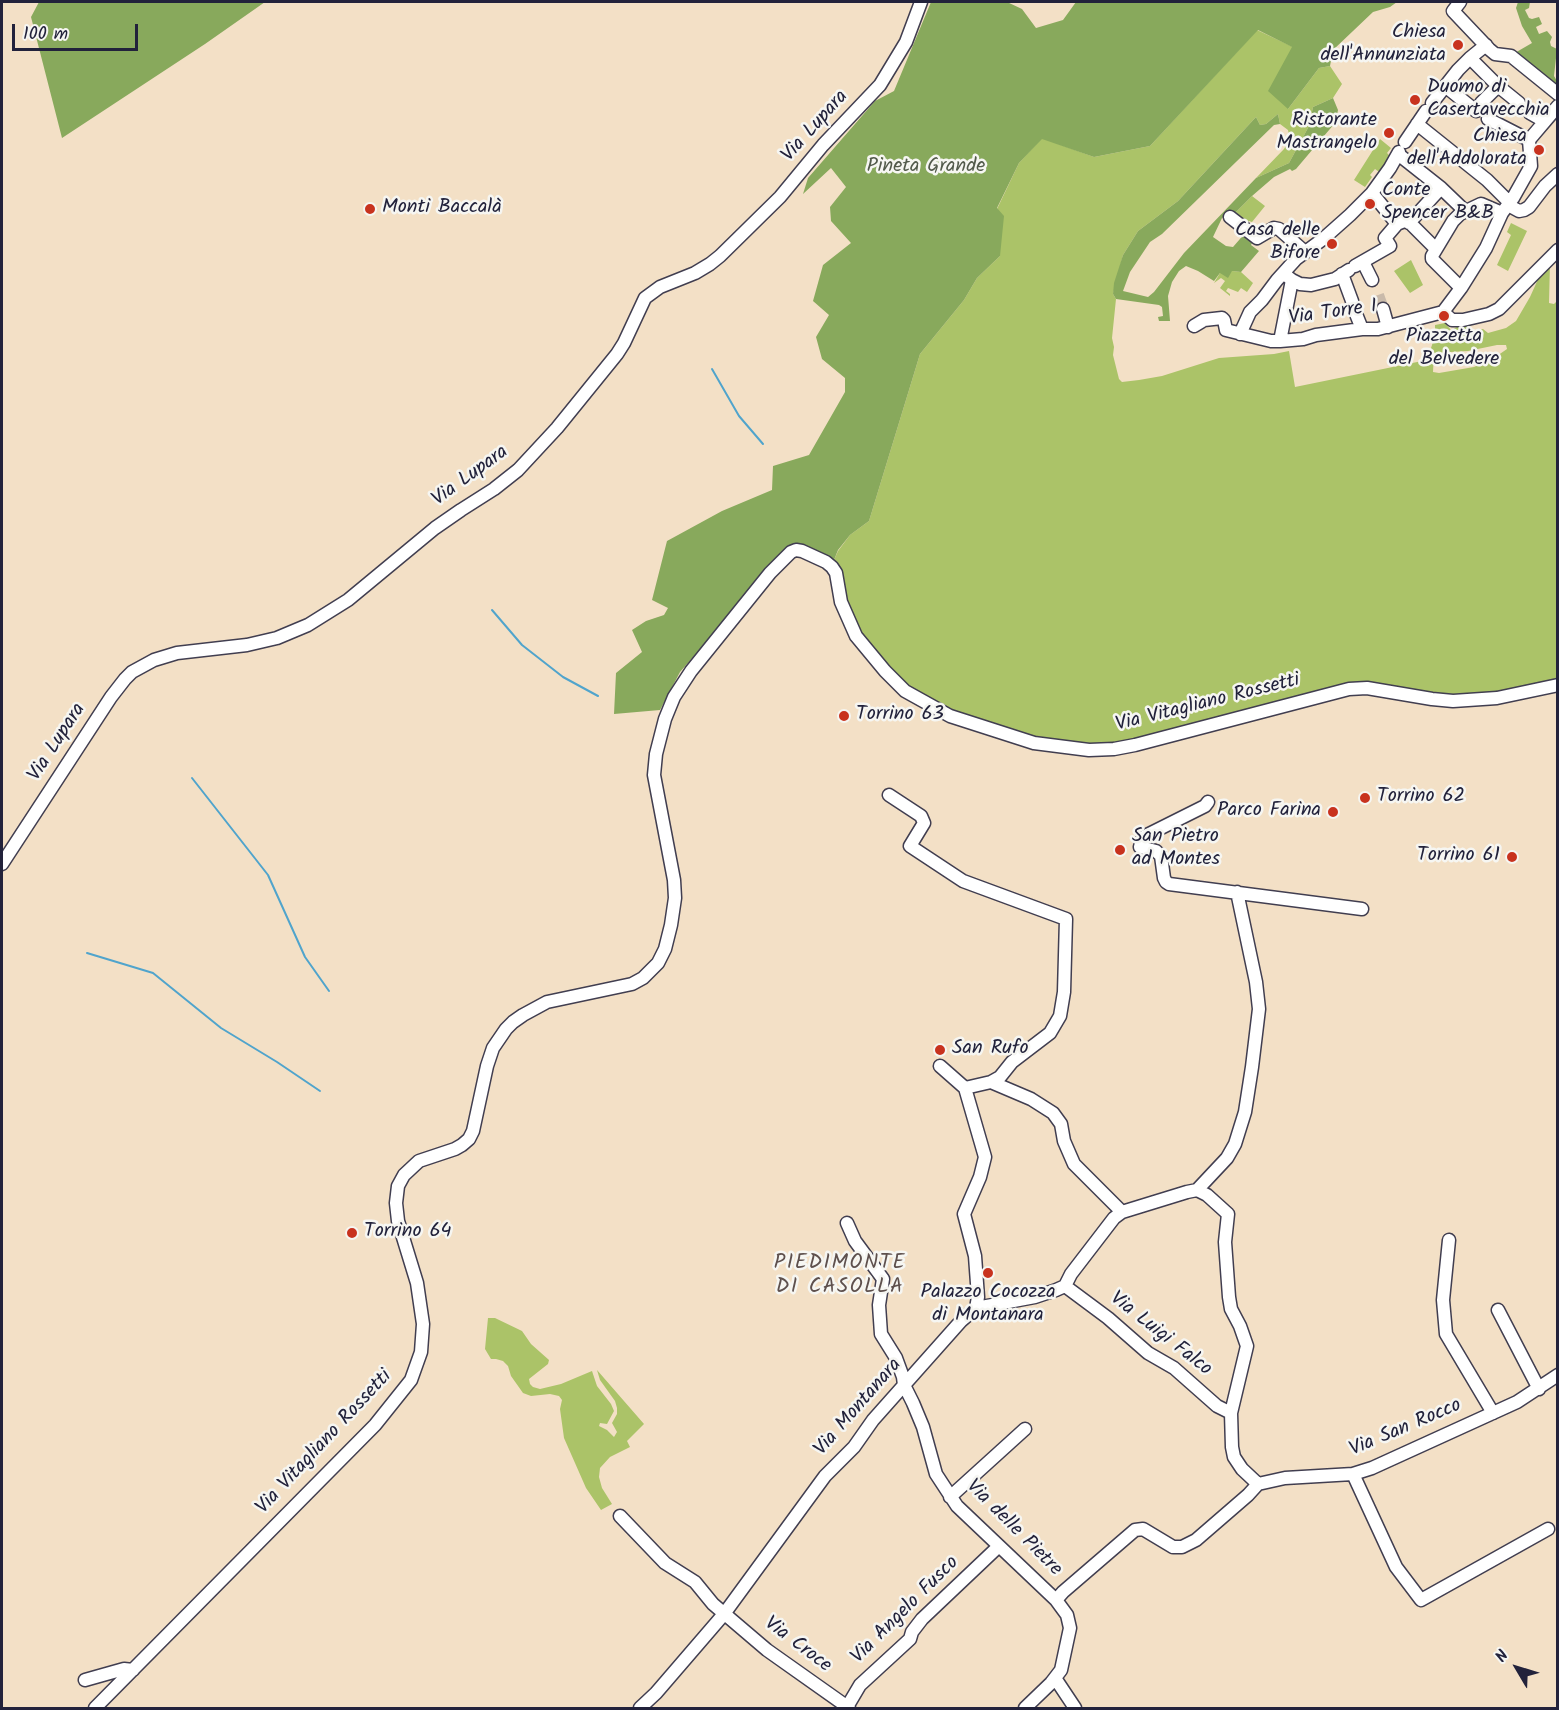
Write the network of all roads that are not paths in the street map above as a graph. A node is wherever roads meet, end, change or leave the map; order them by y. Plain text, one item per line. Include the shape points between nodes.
1 (921, 2) edge
2 (1460, 2) edge
3 (1486, 45) junction
4 (1470, 58) junction
5 (1557, 80) edge
6 (1557, 85) edge
7 (1445, 86) junction
8 (1497, 86) junction
9 (1557, 94) edge
10 (1519, 103) dead end
11 (1557, 106) edge
12 (1530, 113) dead end
13 (1488, 119) dead end
14 (1544, 121) junction
15 (1417, 124) junction
16 (1529, 140) junction
17 (1401, 150) junction
18 (1557, 174) edge
19 (1441, 188) junction
20 (1372, 193) junction
21 (1507, 207) junction
22 (1466, 212) junction
23 (1230, 218) dead end
24 (1403, 223) junction
25 (1436, 249) junction
26 (1557, 250) edge
27 (1305, 252) junction
28 (1352, 268) junction
29 (1288, 277) junction
30 (1372, 280) tunnel mouth
31 (1461, 288) junction
32 (1447, 306) junction
33 (1383, 309) tunnel mouth
34 (1194, 326) dead end
35 (1388, 327) junction
36 (1362, 329) junction
37 (1240, 334) junction
38 (1280, 341) junction
39 (1557, 686) edge
40 (890, 795) dead end
41 (1208, 802) dead end
42 (2, 864) edge
43 (1237, 892) junction
44 (1362, 909) dead end
45 (940, 1066) dead end
46 (992, 1082) junction
47 (965, 1088) junction
48 (1197, 1191) junction
49 (1122, 1212) junction
50 (847, 1223) dead end
51 (1449, 1240) dead end
52 (1065, 1286) junction
53 (976, 1308) junction
54 (1498, 1310) dead end
55 (1557, 1375) edge
56 (904, 1386) junction
57 (1539, 1389) junction
58 (1231, 1413) junction
59 (1493, 1413) junction
60 (1025, 1429) dead end
61 (1353, 1474) junction
62 (1258, 1484) junction
63 (950, 1497) junction
64 (620, 1516) dead end
65 (1548, 1529) dead end
66 (998, 1546) junction
67 (1056, 1600) junction
68 (724, 1614) junction
69 (133, 1670) junction
70 (1055, 1677) junction
71 (85, 1680) dead end
72 (95, 1708) edge
73 (639, 1708) edge
74 (848, 1708) edge
75 (1025, 1708) edge
76 (1075, 1708) edge

1 - 42 street, Via Lupara via 906,42 880,85 822,145 780,197 720,256 645,298 617,354 518,470 308,625 247,645 177,653 132,672 111,697
2 - 3 street via 1453,11
3 - 4 street
3 - 9 street via 1494,54 1511,56
4 - 7 street
4 - 8 street
5 - 6 street
7 - 8 street via 1477,108
7 - 15 street
8 - 10 street
11 - 14 street
12 - 14 street
13 - 16 street
14 - 16 street
15 - 17 street
15 - 21 street via 1487,180
16 - 21 street via 1531,166
17 - 19 street
17 - 20 street
18 - 21 street via 1529,207 1519,211
19 - 22 street
19 - 24 street
20 - 24 street
20 - 27 street
21 - 22 street via 1481,204
21 - 31 street
22 - 25 street via 1453,221
23 - 27 street via 1257,238 1279,229
24 - 25 street
24 - 28 street via 1384,238 1390,246
25 - 31 street via 1432,259
26 - 32 street via 1499,309 1452,320
27 - 29 street via 1296,259
28 - 29 street via 1335,279 1311,285
28 - 30 street
28 - 36 street via 1353,305
29 - 37 street via 1268,291 1252,310
29 - 38 street
31 - 32 street
32 - 35 street, Via Torre I
33 - 35 street
34 - 37 street via 1204,320 1222,318 1225,330
35 - 36 street, Via Torre I
36 - 38 street, Via Torre I
37 - 38 street, Via Torre I
39 - 69 street, Via Vitagliano Rossetti via 1497,698 1453,701 1350,689 1114,749 1034,743 950,716 905,691 856,636 841,603 832,567 802,551 791,552 690,671 665,719 654,775 675,898 665,949 658,963 632,984 558,998 523,1015 506,1029 493,1048 469,1139 462,1146 419,1161 404,1175 396,1193 398,1221 417,1283 423,1324 421,1352 411,1380 375,1425
40 - 46 street via 921,816 924,823 910,846 963,882 1066,919 1060,1016 1050,1033
41 - 43 street via 1145,836 1140,847 1160,853 1164,878 1169,884
43 - 44 street
43 - 48 street via 1259,1009 1245,1112 1235,1144
45 - 47 street
46 - 47 street
46 - 49 street via 1053,1113 1061,1124 1074,1164
47 - 53 street via 985,1157 964,1214 975,1256
48 - 49 street
48 - 58 street via 1228,1214 1225,1242 1229,1297 1247,1346
49 - 52 street
50 - 56 street, Via delle Pietre via 883,1279 879,1305 881,1334 896,1358
51 - 59 street via 1443,1300 1446,1334
52 - 53 street via 1035,1297
52 - 58 street, Via Luigi Falco
53 - 56 street, Via Montanara
54 - 57 street
55 - 57 street, Via San Rocco
56 - 63 street, Via delle Pietre via 923,1427 936,1474
56 - 68 street, Via Montanara via 825,1476
57 - 59 street, Via San Rocco
58 - 62 street via 1234,1457
59 - 61 street, Via San Rocco
60 - 63 street
61 - 62 street, Via San Rocco via 1285,1478
61 - 65 street via 1396,1567 1421,1600
62 - 67 street via 1196,1540 1182,1547 1173,1547 1143,1529 1135,1530
63 - 66 street, Via delle Pietre
64 - 68 street, Via Croce via 665,1563 695,1582
66 - 67 street, Via delle Pietre
66 - 74 street, Via Angelo Fusco via 922,1619 910,1639 860,1685
67 - 70 street, Via delle Pietre via 1070,1628 1061,1670
68 - 73 street, Via Montanara
68 - 74 street, Via Croce
69 - 71 street
69 - 72 street, Via Vitagliano Rossetti
70 - 75 street
70 - 76 street

